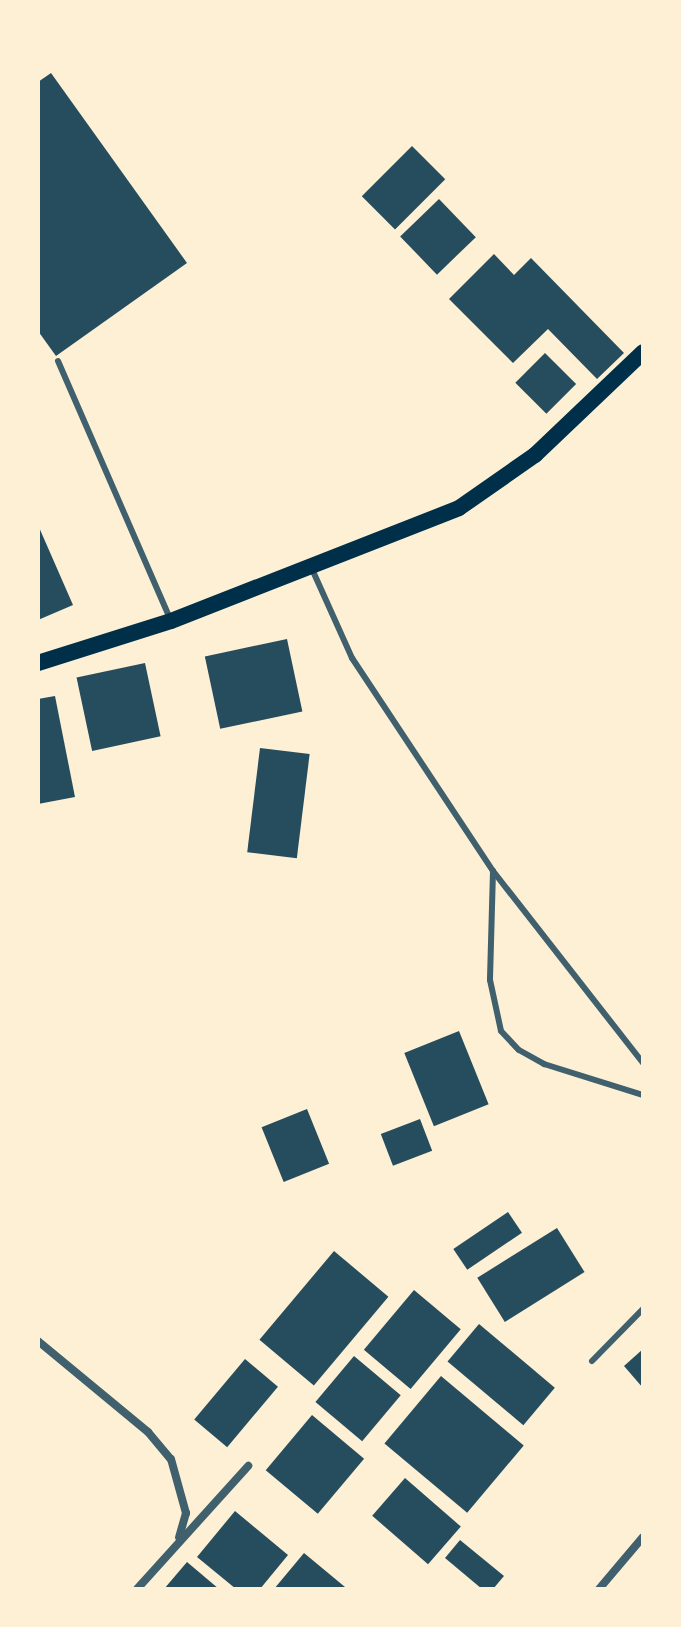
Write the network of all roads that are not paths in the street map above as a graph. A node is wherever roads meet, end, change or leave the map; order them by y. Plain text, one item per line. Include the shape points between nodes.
1 (643, 352) edge
2 (58, 361) dead end
3 (312, 567) junction
4 (171, 621) junction
5 (38, 663) edge
6 (493, 871) junction
7 (643, 1063) edge
8 (643, 1095) edge
9 (643, 1309) edge
10 (38, 1341) edge
11 (592, 1361) dead end
12 (248, 1466) dead end
13 (179, 1537) junction
14 (643, 1537) edge
15 (137, 1589) edge
16 (599, 1589) edge

1 - 3 main road via 535,455 459,508
2 - 4 lane
3 - 4 main road
3 - 6 lane via 352,658
4 - 5 main road
6 - 7 lane
6 - 8 lane via 490,980 501,1031 519,1050 544,1064
9 - 11 lane
10 - 13 street via 148,1432 171,1459 186,1513
12 - 13 street
13 - 15 street
14 - 16 street

